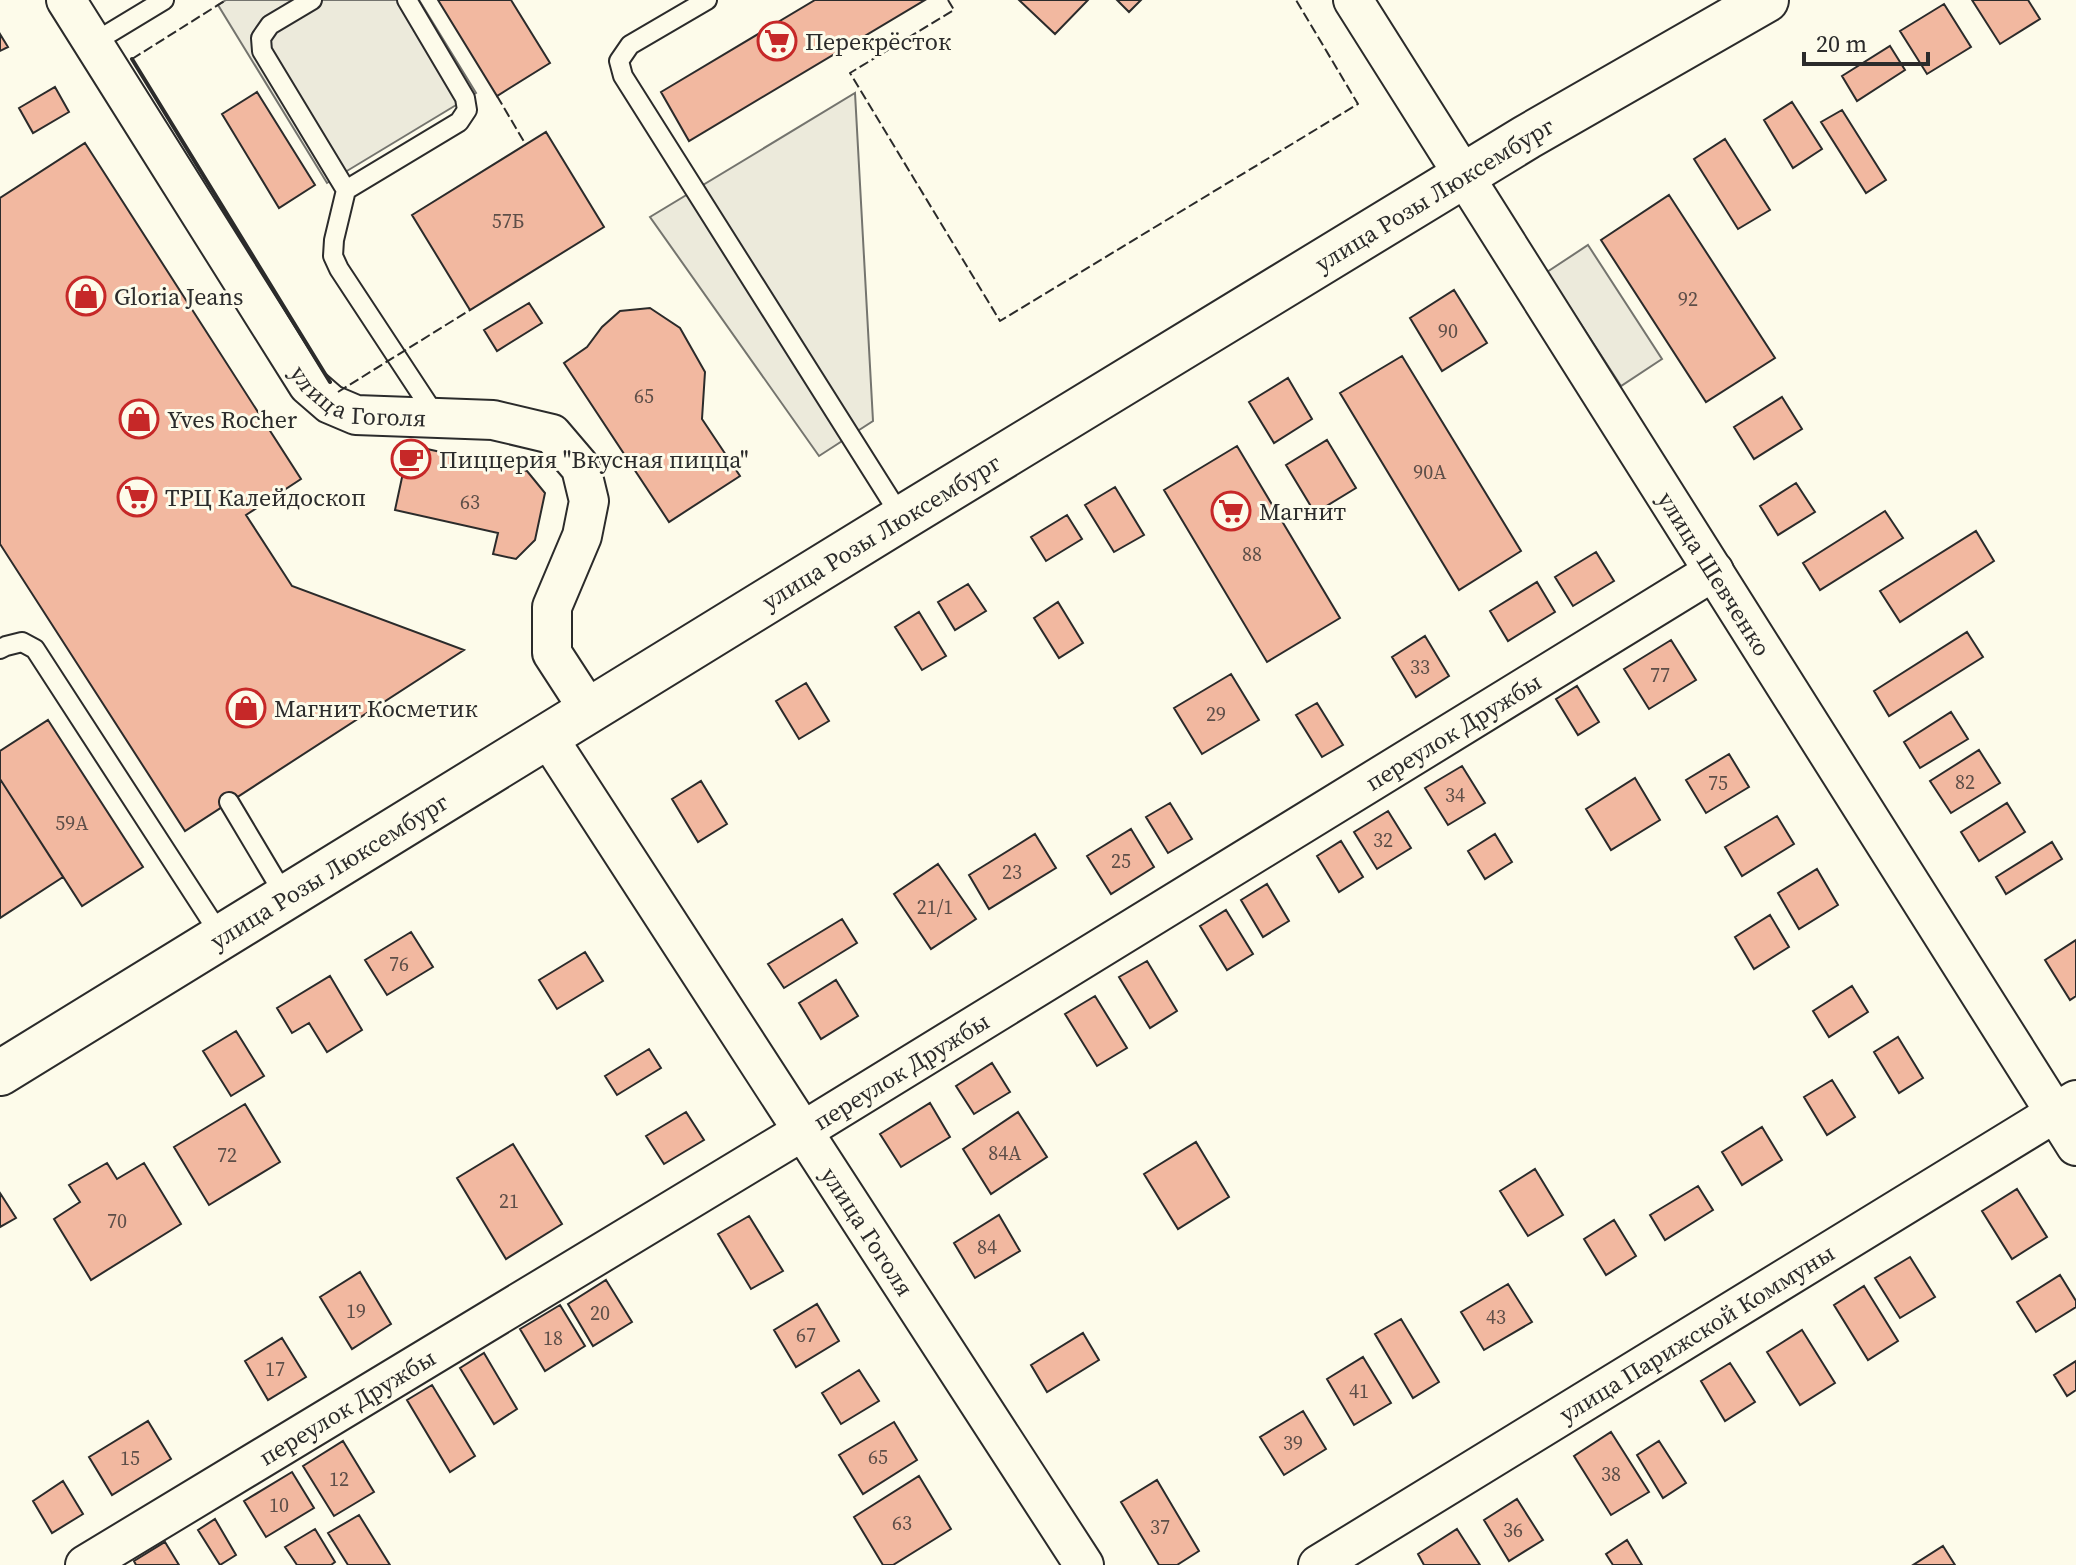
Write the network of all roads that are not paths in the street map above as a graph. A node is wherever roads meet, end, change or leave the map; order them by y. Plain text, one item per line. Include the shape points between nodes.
1 (66, 0) edge
2 (164, 0) edge
3 (312, 0) edge
4 (407, 0) edge
5 (707, 0) edge
6 (1353, 0) edge
7 (1766, 0) edge
8 (93, 43) junction
9 (1464, 175) junction
10 (346, 190) junction
11 (437, 418) junction
12 (902, 518) junction
13 (1714, 571) junction
14 (0, 649) edge
15 (589, 710) junction
16 (547, 736) junction
17 (229, 802) dead end
18 (285, 896) junction
19 (221, 936) junction
20 (0, 1073) edge
21 (2066, 1107) edge
22 (803, 1131) junction
23 (2076, 1146) edge
24 (85, 1565) edge
25 (1084, 1565) edge
26 (1318, 1565) edge

1 - 8 street, улица Гоголя
2 - 8 lane
3 - 10 lane via 270,25 261,38 262,51
4 - 10 lane via 467,110 459,122
5 - 12 lane via 630,45 619,61 623,76
6 - 9 street, улица Шевченко
7 - 9 main road, улица Розы Люксембург
8 - 11 street, улица Гоголя via 308,385 330,404 356,415
9 - 12 main road, улица Розы Люксембург
9 - 13 street, улица Шевченко
10 - 11 lane via 333,256
11 - 15 street, улица Гоголя via 493,420 552,434 581,468 589,501 582,536 552,607 552,653
12 - 15 main road, улица Розы Люксембург
13 - 21 street, улица Шевченко
13 - 22 street, переулок Дружбы
14 - 19 lane via 22,642 35,649
15 - 16 main road, улица Розы Люксембург
16 - 18 main road, улица Розы Люксембург
16 - 22 street, улица Гоголя
17 - 18 lane
18 - 19 main road, улица Розы Люксембург
19 - 20 main road, улица Розы Люксембург
21 - 23 street, улица Шевченко
21 - 26 street, улица Парижской Коммуны
22 - 24 street, переулок Дружбы
22 - 25 street, улица Гоголя

